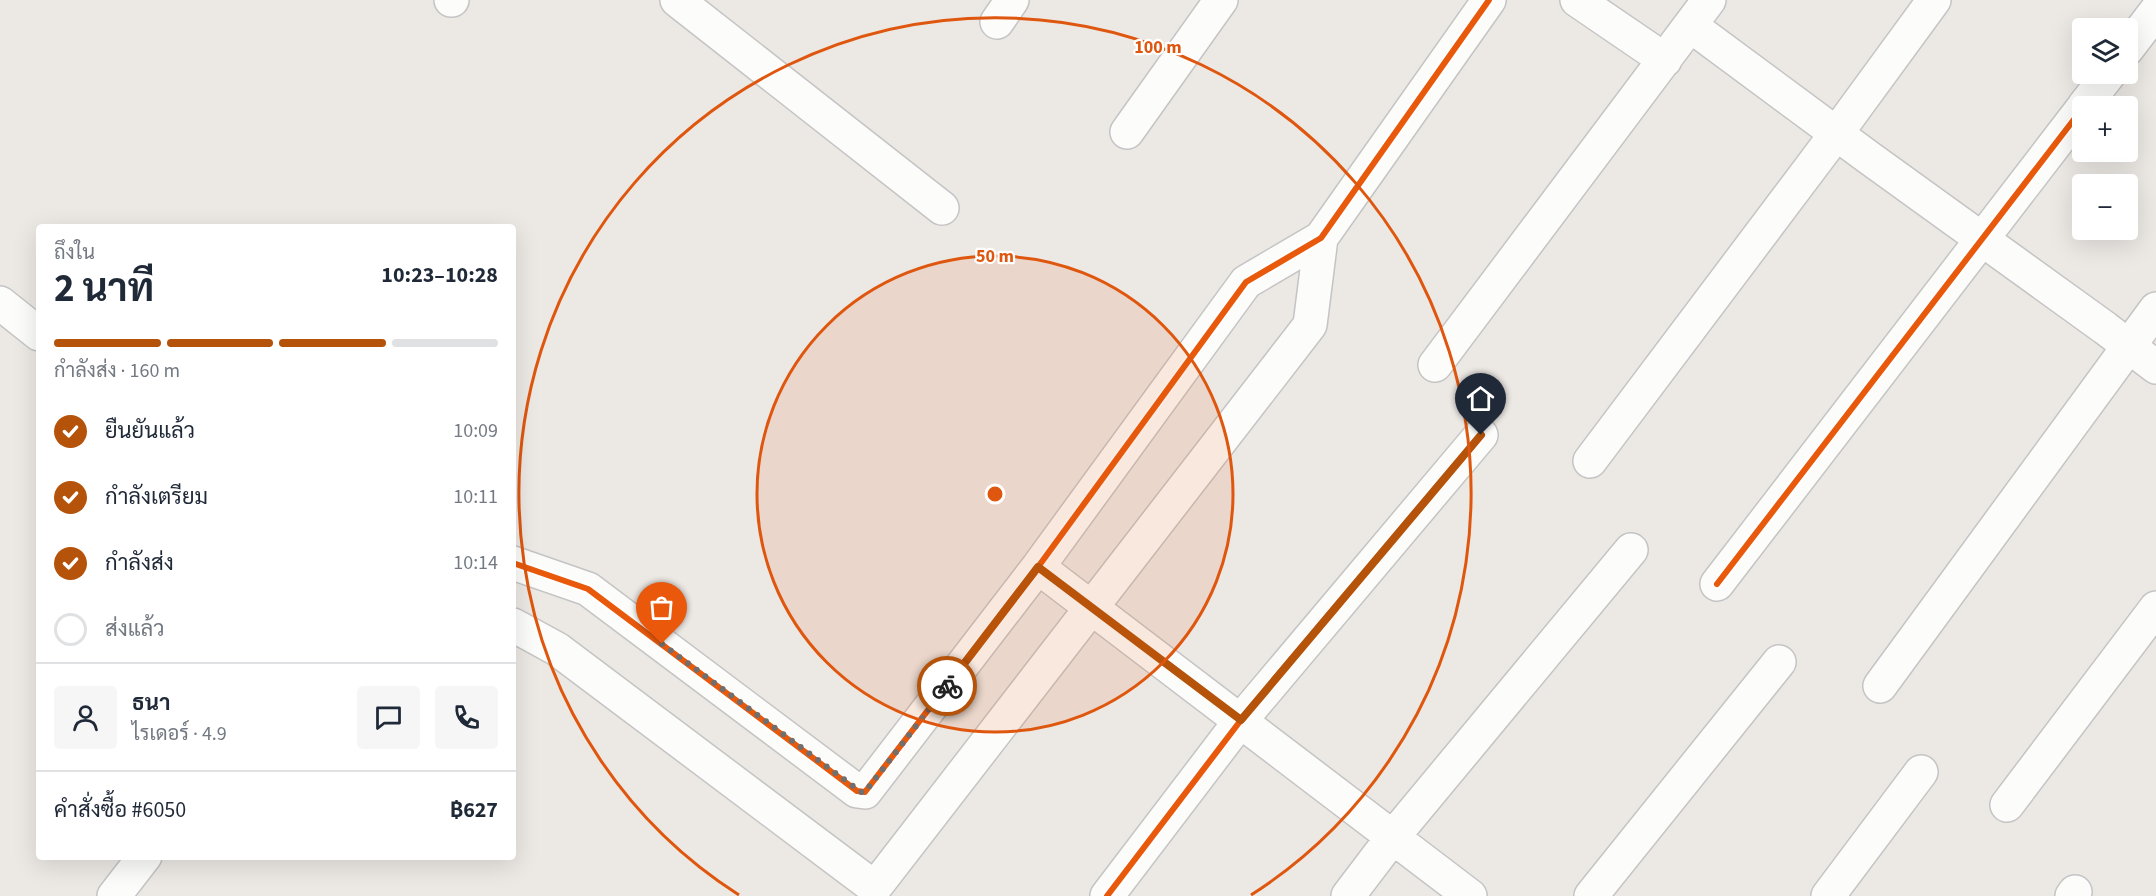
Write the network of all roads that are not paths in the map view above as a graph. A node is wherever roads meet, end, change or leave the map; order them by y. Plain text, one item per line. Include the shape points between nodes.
1 (677, 0) edge
2 (1221, 0) edge
3 (1489, 0) edge
4 (1577, 0) edge
5 (1709, 0) edge
6 (1934, 0) edge
7 (2156, 10) edge
8 (1691, 26) junction
9 (2138, 34) edge
10 (1665, 60) junction
11 (2101, 84) edge
12 (2092, 96) edge
13 (2072, 123) edge
14 (1127, 132) dead end
15 (1836, 134) junction
16 (942, 208) dead end
17 (1321, 238) junction
18 (1983, 240) junction
19 (0, 303) edge
20 (2156, 309) edge
21 (36, 332) edge
22 (2128, 346) junction
23 (1435, 365) dead end
24 (2156, 367) edge
25 (1481, 435) dead end
26 (1590, 461) dead end
27 (1632, 550) dead end
28 (516, 564) edge
29 (1038, 567) junction
30 (1717, 584) dead end
31 (1091, 608) junction
32 (2156, 608) edge
33 (516, 627) edge
34 (1779, 662) dead end
35 (1880, 686) dead end
36 (1241, 720) junction
37 (1921, 772) dead end
38 (2007, 805) dead end
39 (1392, 838) junction
40 (142, 860) edge
41 (114, 896) edge
42 (1107, 896) edge
43 (1348, 896) edge
44 (1470, 896) edge
45 (1591, 896) edge
46 (1828, 896) edge

1 - 16 street
2 - 14 street
3 - 17 street
4 - 10 street
5 - 8 street
6 - 15 street
7 - 9 street
8 - 10 street
8 - 15 street
10 - 23 street
11 - 12 street
13 - 18 street
15 - 18 street
15 - 26 street
17 - 29 street via 1246,282
17 - 31 street via 1310,325
18 - 22 street
18 - 30 street
19 - 21 street
20 - 22 street
22 - 24 street
22 - 35 street
25 - 36 street
27 - 39 street
28 - 29 street via 588,589 861,792 865,792
29 - 31 street
31 - 33 street via 876,886 557,649
31 - 36 street
32 - 38 street
34 - 45 street
36 - 39 street
36 - 42 street
37 - 46 street
39 - 43 street
39 - 44 street
40 - 41 street

